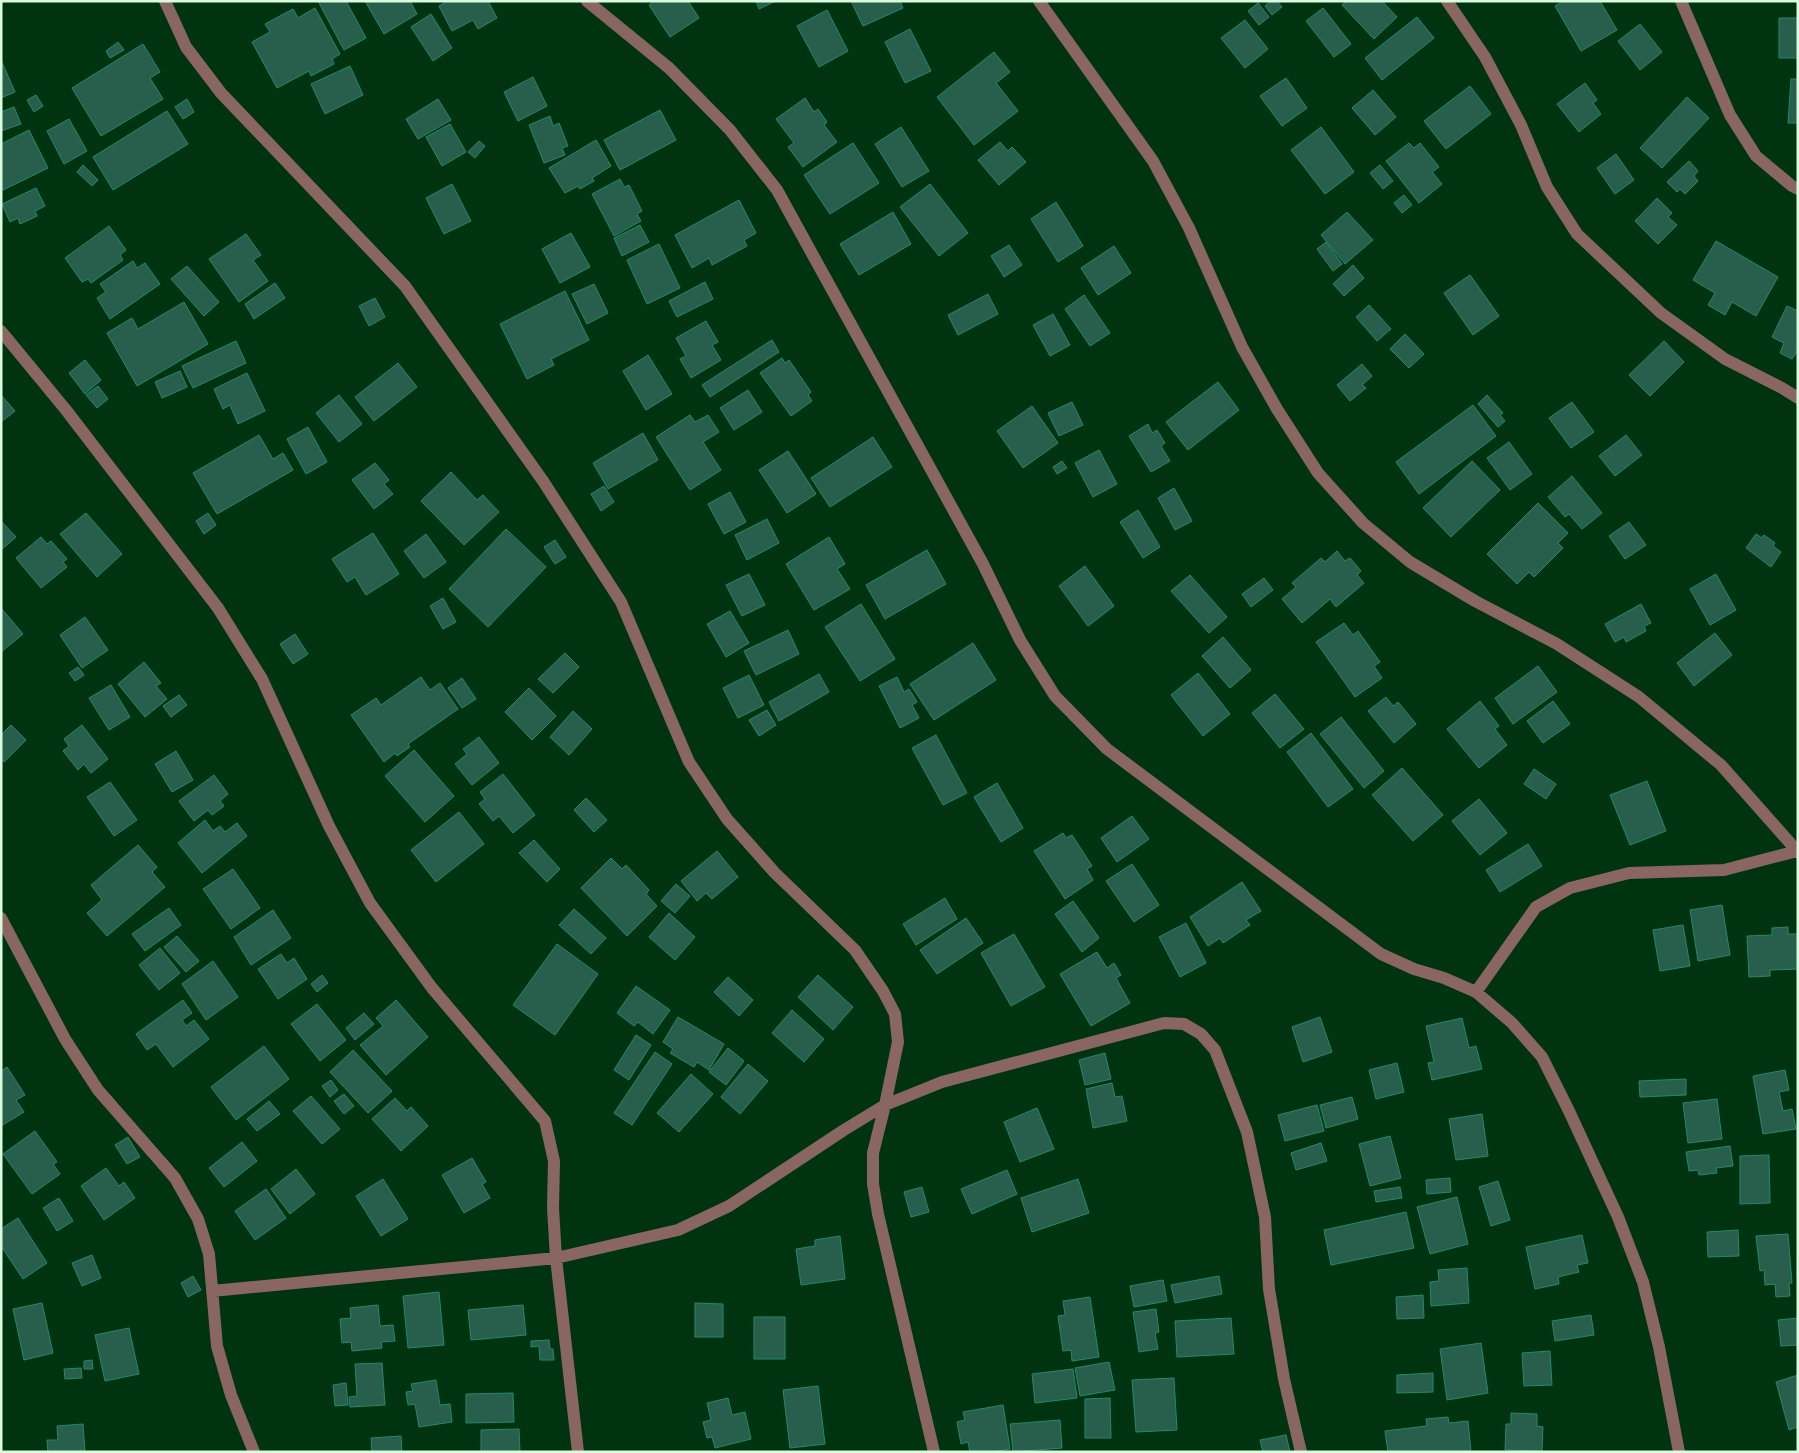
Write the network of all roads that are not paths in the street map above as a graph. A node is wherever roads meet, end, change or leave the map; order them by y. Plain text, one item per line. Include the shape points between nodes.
1 (165, 1) edge
2 (588, 1) edge
3 (1039, 1) edge
4 (1447, 1) edge
5 (1681, 1) edge
6 (1798, 189) edge
7 (1, 331) edge
8 (1798, 398) edge
9 (1798, 851) edge
10 (1, 918) edge
11 (1476, 992) junction
12 (886, 1105) junction
13 (556, 1258) junction
14 (212, 1291) junction
15 (254, 1452) edge
16 (578, 1452) edge
17 (934, 1452) edge
18 (1301, 1452) edge
19 (1679, 1452) edge

1 - 12 street via 186,48 220,93 405,286 543,481 621,602 689,762 726,819 775,873 855,950 883,991 895,1014 898,1042
2 - 11 street via 669,68 730,130 777,190 983,564 1020,640 1055,696 1107,749 1381,954
3 - 9 street via 1153,161 1189,228 1242,347 1318,473 1363,523 1410,562 1557,644 1638,697 1721,765
4 - 8 street via 1485,57 1521,125 1547,187 1578,234 1661,313 1725,359
5 - 6 street via 1730,115 1756,156
7 - 13 street via 218,608 262,679 329,826 370,903 432,988 545,1121 554,1161
9 - 11 street via 1724,870 1629,873 1570,888 1536,907
10 - 14 street via 65,1040 98,1090 175,1178 198,1219 209,1254
11 - 19 street via 1512,1023 1542,1057 1618,1217 1643,1282
12 - 13 street via 729,1206 678,1230
12 - 17 street via 873,1153 873,1184
12 - 18 street via 942,1082 1164,1023 1184,1024 1201,1034 1215,1050 1247,1132 1265,1217 1269,1289 1284,1379
13 - 14 street
13 - 16 street
14 - 15 street via 217,1346 231,1395

